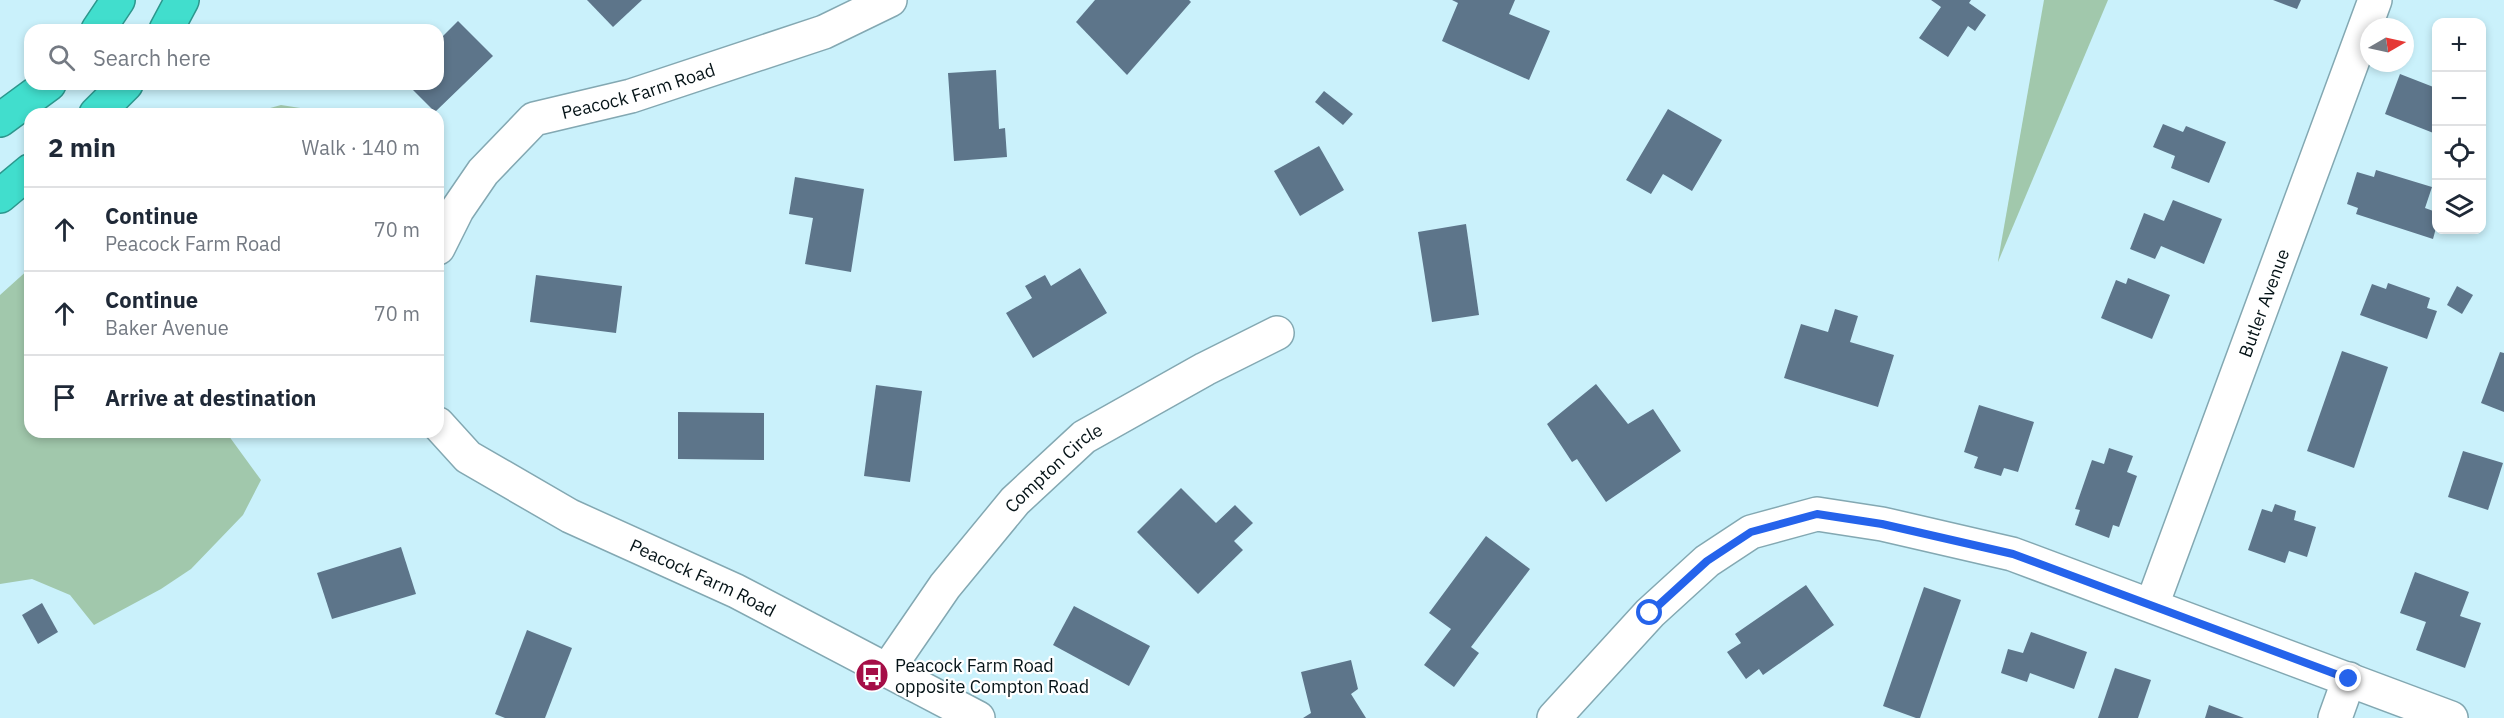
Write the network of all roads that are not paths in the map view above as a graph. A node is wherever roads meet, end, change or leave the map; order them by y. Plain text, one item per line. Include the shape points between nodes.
1 (118, 0) edge
2 (182, 0) edge
3 (890, 0) edge
4 (2375, 0) edge
5 (102, 24) edge
6 (169, 24) edge
7 (41, 90) edge
8 (120, 90) edge
9 (102, 108) edge
10 (0, 120) edge
11 (24, 176) edge
12 (0, 196) edge
13 (444, 236) edge
14 (1277, 333) dead end
15 (444, 431) edge
16 (2152, 605) junction
17 (888, 669) junction
18 (2349, 679) junction
19 (978, 718) edge
20 (1554, 718) edge
21 (2335, 718) edge
22 (2451, 718) edge

1 - 5 highway
2 - 6 highway
3 - 13 street, Peacock Farm Road via 824,32 631,96 534,119 483,172
4 - 16 street, Butler Avenue
7 - 10 highway
8 - 9 highway
11 - 12 highway
14 - 17 street, Compton Circle via 1084,437 1015,501 945,586
15 - 17 street, Peacock Farm Road via 468,457 570,516 736,591
16 - 18 street
16 - 20 street via 2013,554 1882,524 1817,514 1751,532 1707,561 1650,613
17 - 19 street, Peacock Farm Road
18 - 21 street
18 - 22 street

